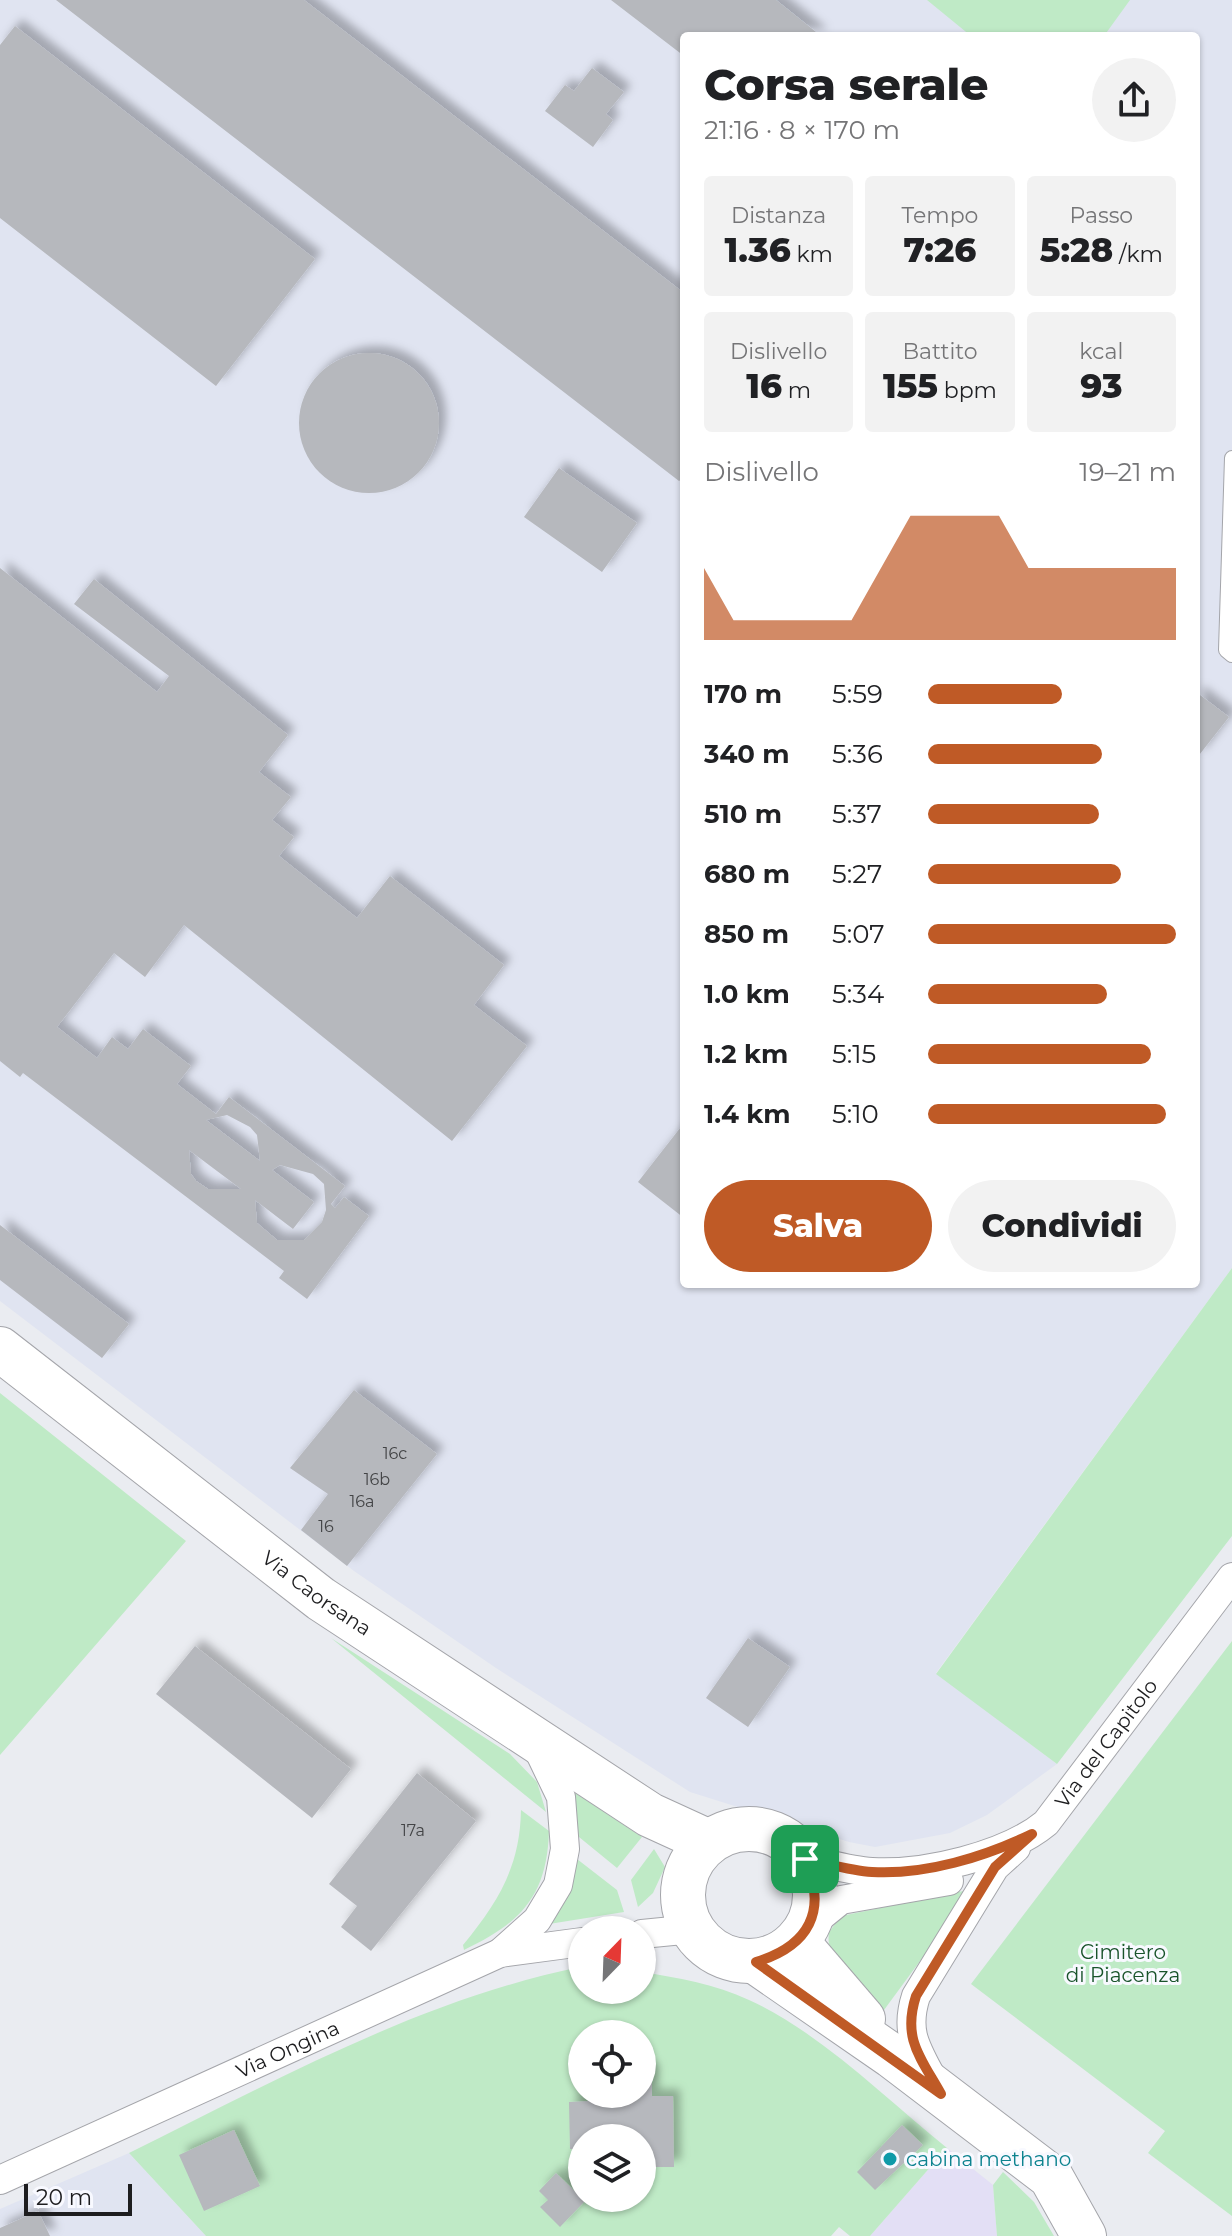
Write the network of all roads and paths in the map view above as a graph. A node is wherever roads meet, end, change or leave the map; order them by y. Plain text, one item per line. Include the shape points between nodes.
1 (1232, 458) edge
2 (1232, 655) edge
3 (0, 1349) edge
4 (1232, 1577) edge
5 (534, 1741) junction
6 (650, 1815) junction
7 (709, 1842) junction
8 (805, 1859) junction
9 (996, 1859) junction
10 (688, 1918) junction
11 (656, 1929) edge
12 (803, 1934) junction
13 (568, 1944) edge
14 (500, 1953) junction
15 (756, 1962) junction
16 (892, 2056) junction
17 (941, 2094) junction
18 (0, 2180) edge
19 (1084, 2236) edge

1 - 2 lane via 1226,650
3 - 5 main road, Via Caorsana via 321,1599
4 - 9 street, Via del Capitolo via 1046,1823
5 - 6 main road, Via Caorsana
5 - 14 street via 561,1797 565,1849 558,1885 537,1920
6 - 7 main road
6 - 10 main road via 678,1852
7 - 8 main road via 750,1828 771,1832
7 - 10 main road via 692,1859 683,1882
8 - 9 street, Via del Capitolo via 870,1872
8 - 12 main road via 816,1903
9 - 12 street via 933,1885 841,1900
9 - 17 street via 909,2017 910,2039
10 - 11 street
10 - 15 main road via 714,1952
12 - 15 main road via 778,1956
12 - 16 main road
13 - 14 street, Via Ongina
14 - 18 street, Via Ongina
15 - 16 main road
16 - 17 main road
17 - 19 main road via 1051,2177

